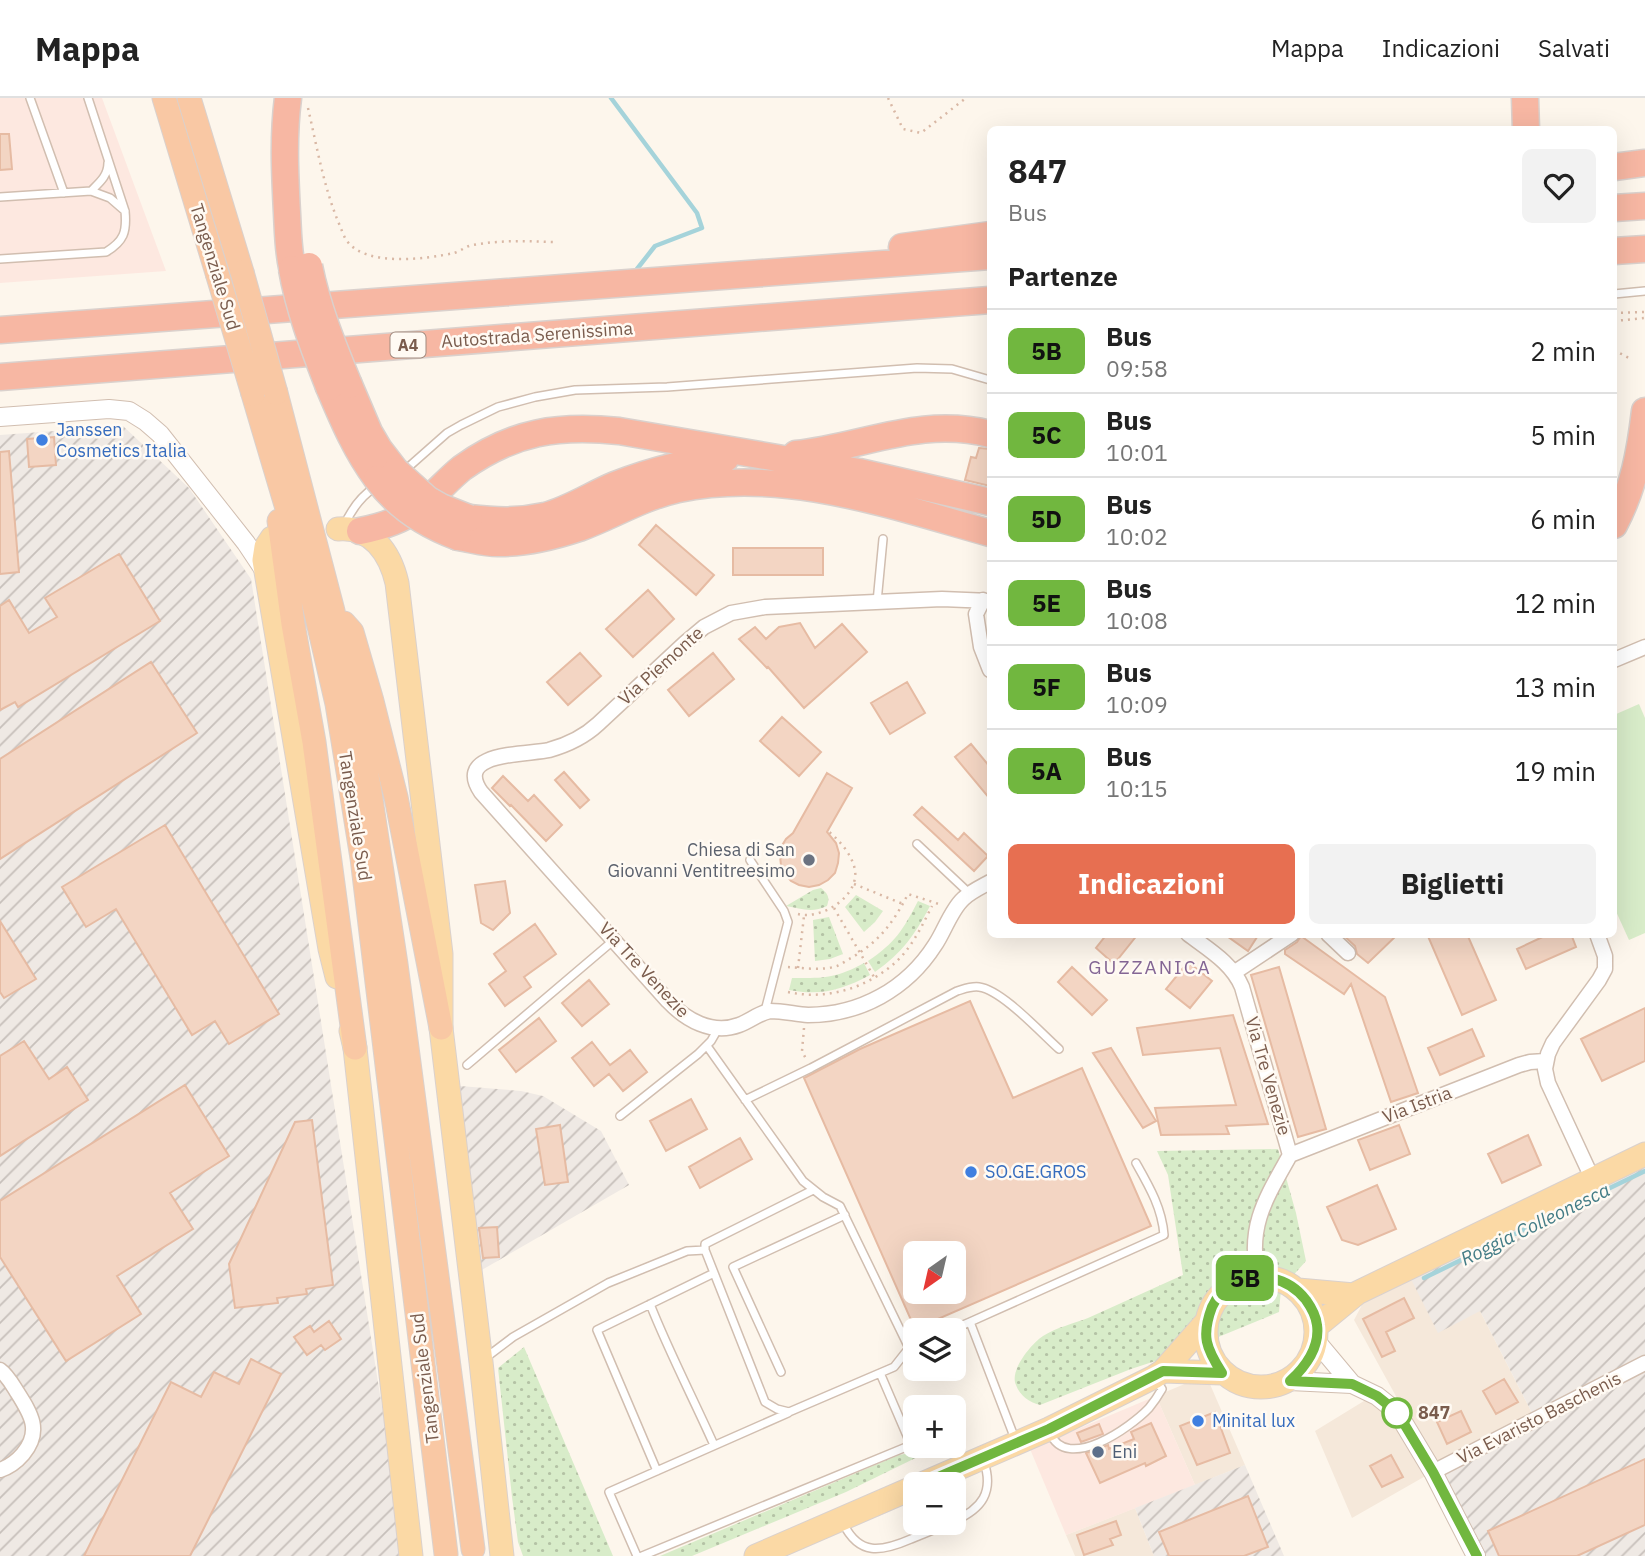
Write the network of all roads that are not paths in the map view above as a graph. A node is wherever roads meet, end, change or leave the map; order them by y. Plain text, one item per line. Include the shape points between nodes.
1 (30, 98) edge
2 (88, 98) edge
3 (155, 98) edge
4 (164, 98) edge
5 (189, 98) edge
6 (204, 98) edge
7 (288, 98) edge
8 (305, 98) edge
9 (1525, 98) edge
10 (1526, 126) edge
11 (107, 155) junction
12 (210, 167) junction
13 (192, 189) junction
14 (91, 191) junction
15 (64, 192) junction
16 (0, 197) edge
17 (1645, 206) edge
18 (1617, 208) edge
19 (125, 211) junction
20 (987, 235) edge
21 (1645, 249) edge
22 (1617, 251) edge
23 (987, 256) edge
24 (0, 259) edge
25 (300, 266) junction
26 (752, 274) junction
27 (1645, 291) edge
28 (1617, 294) edge
29 (987, 300) edge
30 (815, 314) junction
31 (987, 317) edge
32 (0, 330) edge
33 (0, 377) edge
34 (987, 379) edge
35 (1645, 411) edge
36 (0, 417) edge
37 (262, 425) junction
38 (987, 433) edge
39 (766, 456) junction
40 (987, 501) edge
41 (1617, 518) edge
42 (234, 528) junction
43 (464, 528) junction
44 (347, 530) junction
45 (987, 532) edge
46 (272, 538) joint
47 (883, 539) dead end
48 (266, 574) junction
49 (987, 600) edge
50 (877, 602) junction
51 (333, 611) junction
52 (1645, 647) edge
53 (1617, 659) edge
54 (987, 662) edge
55 (475, 774) joint
56 (918, 844) dead end
57 (750, 860) dead end
58 (987, 884) edge
59 (970, 894) junction
60 (1193, 938) edge
61 (1286, 938) edge
62 (1332, 938) edge
63 (1598, 938) edge
64 (614, 940) junction
65 (1348, 953) dead end
66 (1235, 972) junction
67 (764, 1012) junction
68 (441, 1028) junction
69 (718, 1028) junction
70 (706, 1046) junction
71 (355, 1048) junction
72 (1059, 1049) dead end
73 (1545, 1061) junction
74 (467, 1065) dead end
75 (745, 1100) junction
76 (620, 1116) dead end
77 (1645, 1154) edge
78 (1290, 1155) junction
79 (1136, 1163) dead end
80 (1593, 1180) junction
81 (813, 1189) junction
82 (845, 1215) junction
83 (705, 1250) junction
84 (713, 1273) junction
85 (1258, 1276) junction
86 (1298, 1290) junction
87 (1354, 1295) junction
88 (650, 1304) junction
89 (1207, 1321) junction
90 (970, 1322) junction
91 (966, 1324) edge
92 (903, 1328) edge
93 (1317, 1333) junction
94 (903, 1356) edge
95 (481, 1362) junction
96 (1645, 1363) edge
97 (0, 1370) edge
98 (781, 1372) dead end
99 (880, 1373) junction
100 (1222, 1373) junction
101 (1158, 1374) junction
102 (1290, 1381) junction
103 (1352, 1384) junction
104 (789, 1412) junction
105 (1049, 1429) junction
106 (1017, 1443) junction
107 (714, 1445) junction
108 (982, 1458) junction
109 (1, 1470) edge
110 (657, 1471) junction
111 (950, 1472) edge
112 (1433, 1472) junction
113 (903, 1492) edge
114 (966, 1514) edge
115 (842, 1519) junction
116 (922, 1535) edge
117 (800, 1537) junction
118 (472, 1549) dead end
119 (446, 1554) dead end
120 (411, 1556) edge
121 (502, 1556) edge
122 (639, 1556) edge
123 (756, 1556) edge
124 (784, 1556) edge
125 (1476, 1556) edge

1 - 15 lane
2 - 11 lane
3 - 13 highway
4 - 13 highway, Tangenziale Sud
5 - 12 highway, Tangenziale Sud
6 - 12 highway
7 - 25 highway via 285,186 289,253
8 - 25 highway
9 - 10 highway
11 - 14 lane via 108,169
11 - 19 lane
12 - 51 highway, Tangenziale Sud, bridge
13 - 37 highway, Tangenziale Sud, bridge
14 - 15 lane
14 - 19 lane via 110,198
15 - 16 lane
17 - 18 highway
19 - 24 lane via 123,236 106,252
20 - 26 highway
21 - 22 highway
23 - 26 highway
25 - 43 highway, bridge via 296,293 306,325 339,386 351,439 362,458 386,475 402,506 421,521 435,528
26 - 32 highway
27 - 28 lane
29 - 30 highway, Autostrada Serenissima / A4
30 - 31 highway
30 - 33 highway, Autostrada Serenissima / A4
34 - 44 lane via 952,369 917,368 575,390 521,400 485,412 447,433 405,471 372,488 354,506
35 - 41 highway via 1631,487
36 - 42 street via 129,411 160,434
37 - 71 highway via 314,742
37 - 119 highway, Tangenziale Sud via 311,592 337,704 360,845
38 - 39 highway via 930,428 809,453
39 - 40 highway
39 - 43 highway via 686,463 616,485 548,515
39 - 44 highway via 620,431 554,430 490,450 403,518
42 - 46 street via 245,536
42 - 48 street
43 - 45 highway via 499,544 539,538 578,528 677,489 755,482 837,492
44 - 68 main road via 373,540 384,551 397,583 441,954
46 - 48 main road via 264,554
47 - 50 lane
48 - 71 main road via 330,949
49 - 50 street, Via Piemonte
49 - 54 street via 976,614
50 - 55 street, Via Piemonte via 756,607 722,616 685,643 584,735 550,750 493,758
51 - 68 highway via 352,632 372,701 396,797
51 - 118 highway, Tangenziale Sud via 369,786 396,964
52 - 53 street
55 - 64 street, Via Tre Venezie via 481,792
56 - 59 lane
57 - 67 lane via 788,922
58 - 59 street
59 - 67 street via 962,899 921,964 893,990 852,1009 805,1015
60 - 66 street
61 - 66 street
62 - 65 street
63 - 73 street via 1605,969
64 - 69 street, Via Tre Venezie via 680,1012 691,1021
64 - 74 lane
66 - 78 street, Via Tre Venezie
67 - 69 street via 736,1026
68 - 95 main road
69 - 70 lane
70 - 75 lane
70 - 76 lane
71 - 120 main road
72 - 75 lane via 997,995 972,987
73 - 78 street, Via Istria via 1519,1065
73 - 80 street via 1548,1083
75 - 81 lane
77 - 80 main road
78 - 85 street, Via Tre Venezie via 1257,1221 1254,1259
79 - 90 lane via 1157,1201 1164,1235
80 - 87 main road
81 - 82 lane via 840,1206
81 - 83 lane via 705,1244
82 - 92 lane
82 - 98 lane via 733,1267
83 - 84 lane
83 - 95 lane via 687,1251 608,1283 513,1337
84 - 88 lane
84 - 104 lane via 765,1402
85 - 86 main road via 1282,1280
85 - 89 main road via 1228,1287 1215,1300
86 - 87 main road
86 - 93 main road via 1312,1309
87 - 93 main road
88 - 107 lane
88 - 110 lane via 597,1330
89 - 100 main road via 1210,1354
89 - 101 main road
90 - 91 lane
90 - 106 lane
93 - 102 main road via 1307,1362
93 - 103 street
94 - 99 lane
95 - 121 main road
96 - 112 street, Via Evaristo Baschenis
97 - 109 street via 34,1426 26,1450
99 - 104 lane
99 - 122 lane via 911,1445
100 - 101 main road
100 - 102 main road via 1252,1387
101 - 105 main road
101 - 105 lane via 1163,1389 1153,1403 1104,1440 1071,1450 1057,1444
102 - 103 street
103 - 112 street via 1397,1412
104 - 107 lane
105 - 106 main road
106 - 108 main road
107 - 110 lane
108 - 111 main road
108 - 114 lane via 989,1481 976,1508
110 - 122 lane via 609,1492
112 - 125 street
113 - 115 main road
115 - 116 lane via 856,1543 866,1548 893,1547
115 - 117 main road
117 - 123 main road
117 - 124 street

